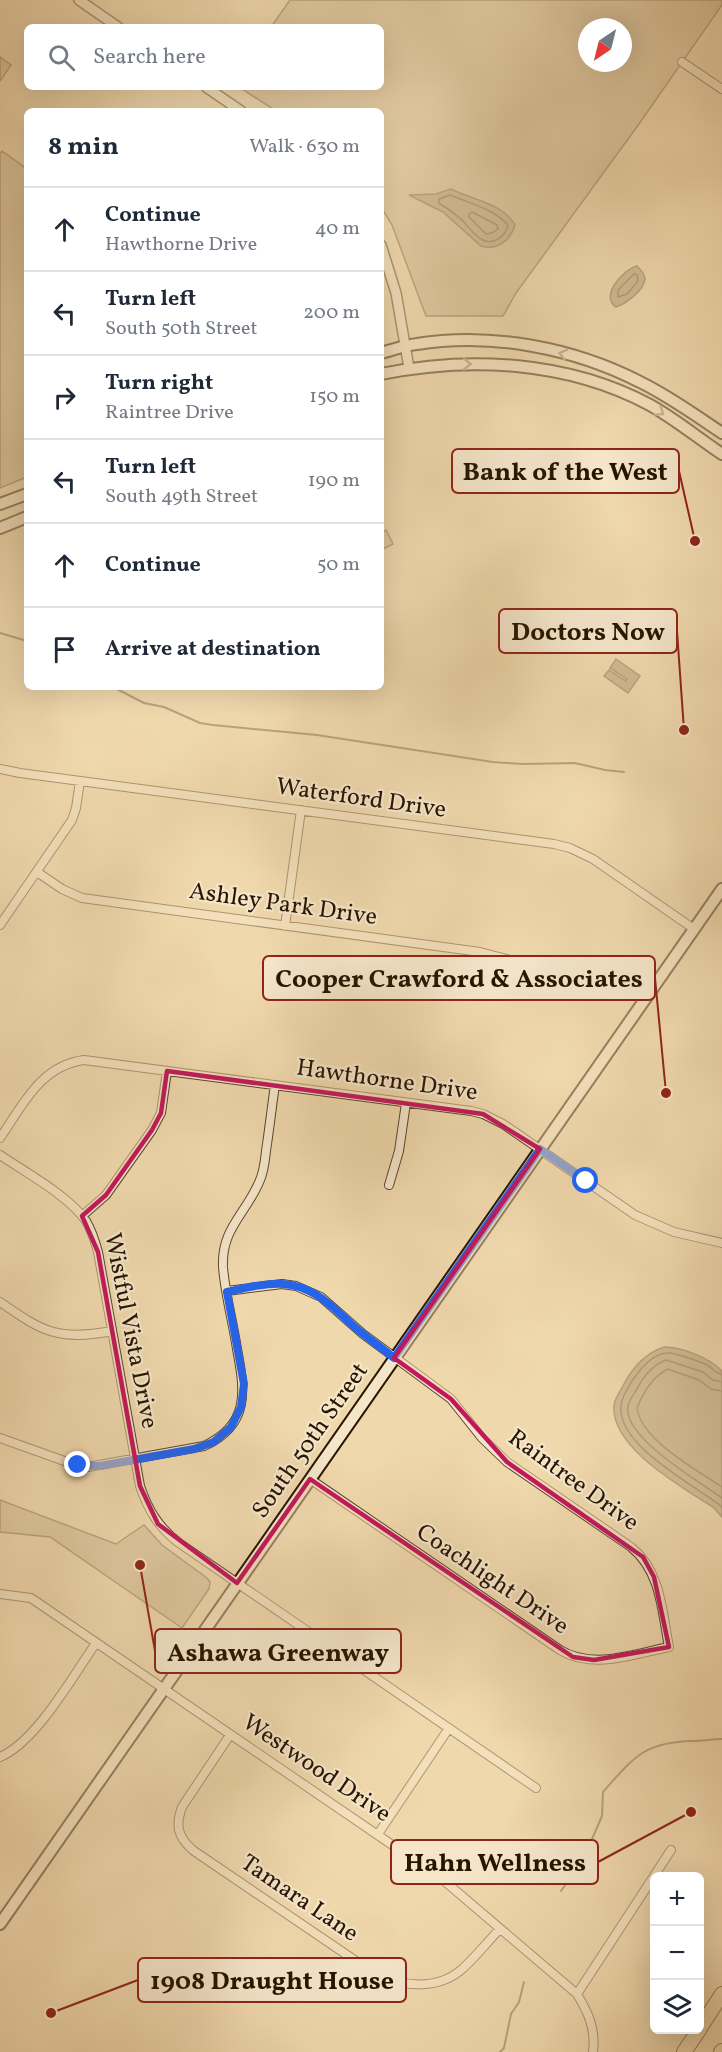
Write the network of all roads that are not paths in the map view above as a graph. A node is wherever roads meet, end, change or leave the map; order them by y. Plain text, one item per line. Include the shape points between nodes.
1 (79, 0) edge
2 (114, 24) edge
3 (682, 62) dead end
4 (722, 89) edge
5 (210, 90) edge
6 (237, 108) edge
7 (384, 255) edge
8 (404, 346) junction
9 (384, 352) edge
10 (409, 368) junction
11 (384, 373) edge
12 (722, 432) edge
13 (722, 454) edge
14 (24, 495) edge
15 (0, 504) edge
16 (24, 518) edge
17 (0, 528) edge
18 (0, 769) edge
19 (80, 781) junction
20 (300, 810) junction
21 (37, 872) junction
22 (722, 889) edge
23 (3, 914) edge
24 (0, 925) edge
25 (285, 926) junction
26 (694, 929) junction
27 (529, 965) dead end
28 (167, 1071) junction
29 (275, 1085) junction
30 (406, 1102) junction
31 (0, 1138) edge
32 (540, 1149) junction
33 (0, 1155) edge
34 (389, 1185) dead end
35 (82, 1216) junction
36 (722, 1242) edge
37 (227, 1292) junction
38 (0, 1302) edge
39 (112, 1332) junction
40 (394, 1358) junction
41 (0, 1438) edge
42 (135, 1460) junction
43 (310, 1479) junction
44 (237, 1583) junction
45 (0, 1594) edge
46 (96, 1643) junction
47 (669, 1647) joint
48 (163, 1690) junction
49 (449, 1728) junction
50 (230, 1735) junction
51 (0, 1757) edge
52 (536, 1788) dead end
53 (378, 1834) junction
54 (671, 1850) dead end
55 (0, 1924) edge
56 (500, 1929) junction
57 (577, 1994) junction
58 (722, 1994) edge
59 (704, 2021) edge
60 (696, 2034) edge
61 (594, 2052) edge
62 (684, 2052) edge

1 - 2 street
3 - 4 street
5 - 6 street
7 - 8 street via 396,293
8 - 9 main road
8 - 10 street
12 -> 8 main road via 638,381 560,352 473,341
10 - 11 main road
10 -> 13 main road via 502,363 582,379 652,406
14 - 15 main road
16 - 17 main road
18 - 19 street, Waterford Drive
19 - 20 street, Waterford Drive
19 - 21 street via 72,820
20 - 25 street
20 - 26 street, Waterford Drive via 570,848 593,859
21 - 23 street
21 - 25 street, Ashley Park Drive via 62,890 82,898
22 - 26 main road, South 50th Street
23 - 24 street
25 - 27 street, Ashley Park Drive via 480,952
26 - 32 main road, South 50th Street
28 - 29 street, Hawthorne Drive
28 - 31 street, Hawthorne Drive via 84,1060 61,1065 43,1078
28 - 35 street via 160,1113 152,1130 106,1195
29 - 30 street, Hawthorne Drive
29 - 37 street via 263,1172 226,1240 223,1266
30 - 32 street, Hawthorne Drive via 483,1114
30 - 34 street
32 - 36 street, Hawthorne Drive via 635,1215 674,1232
32 - 40 main road, South 50th Street
33 - 35 street, Wistful Vista Drive
35 - 39 street, Wistful Vista Drive via 94,1235
37 - 40 street, Raintree Drive via 270,1284 310,1290
37 - 42 street via 244,1384 237,1418 223,1435 204,1446
38 - 39 street via 51,1332 77,1336
39 - 42 street, Wistful Vista Drive
40 - 43 main road, South 50th Street
40 - 47 street, Raintree Drive via 451,1399 507,1462 643,1557 654,1577
41 - 42 street via 78,1465
42 - 44 street, Wistful Vista Drive via 144,1500 158,1524
43 - 44 main road, South 50th Street
43 - 47 street, Coachlight Drive via 573,1657 594,1660
44 - 48 main road, South 50th Street
44 - 49 street, Wistful Vista Drive
45 - 46 street, Westwood Drive via 31,1598
46 - 48 street, Westwood Drive
46 - 51 street via 38,1726 22,1744
48 - 50 street, Westwood Drive
48 - 55 main road, South 50th Street
49 - 52 street, Wistful Vista Drive
49 - 53 street
50 - 53 street, Westwood Drive
50 - 56 street, Tamara Lane via 178,1819 179,1832 194,1851 390,1981 415,1985 440,1981 460,1971
53 - 56 street, Westwood Drive via 442,1879
54 - 57 street
56 - 57 street, Westwood Drive
57 - 61 street, Westwood Drive via 594,2033
58 - 59 highway
60 - 62 highway

